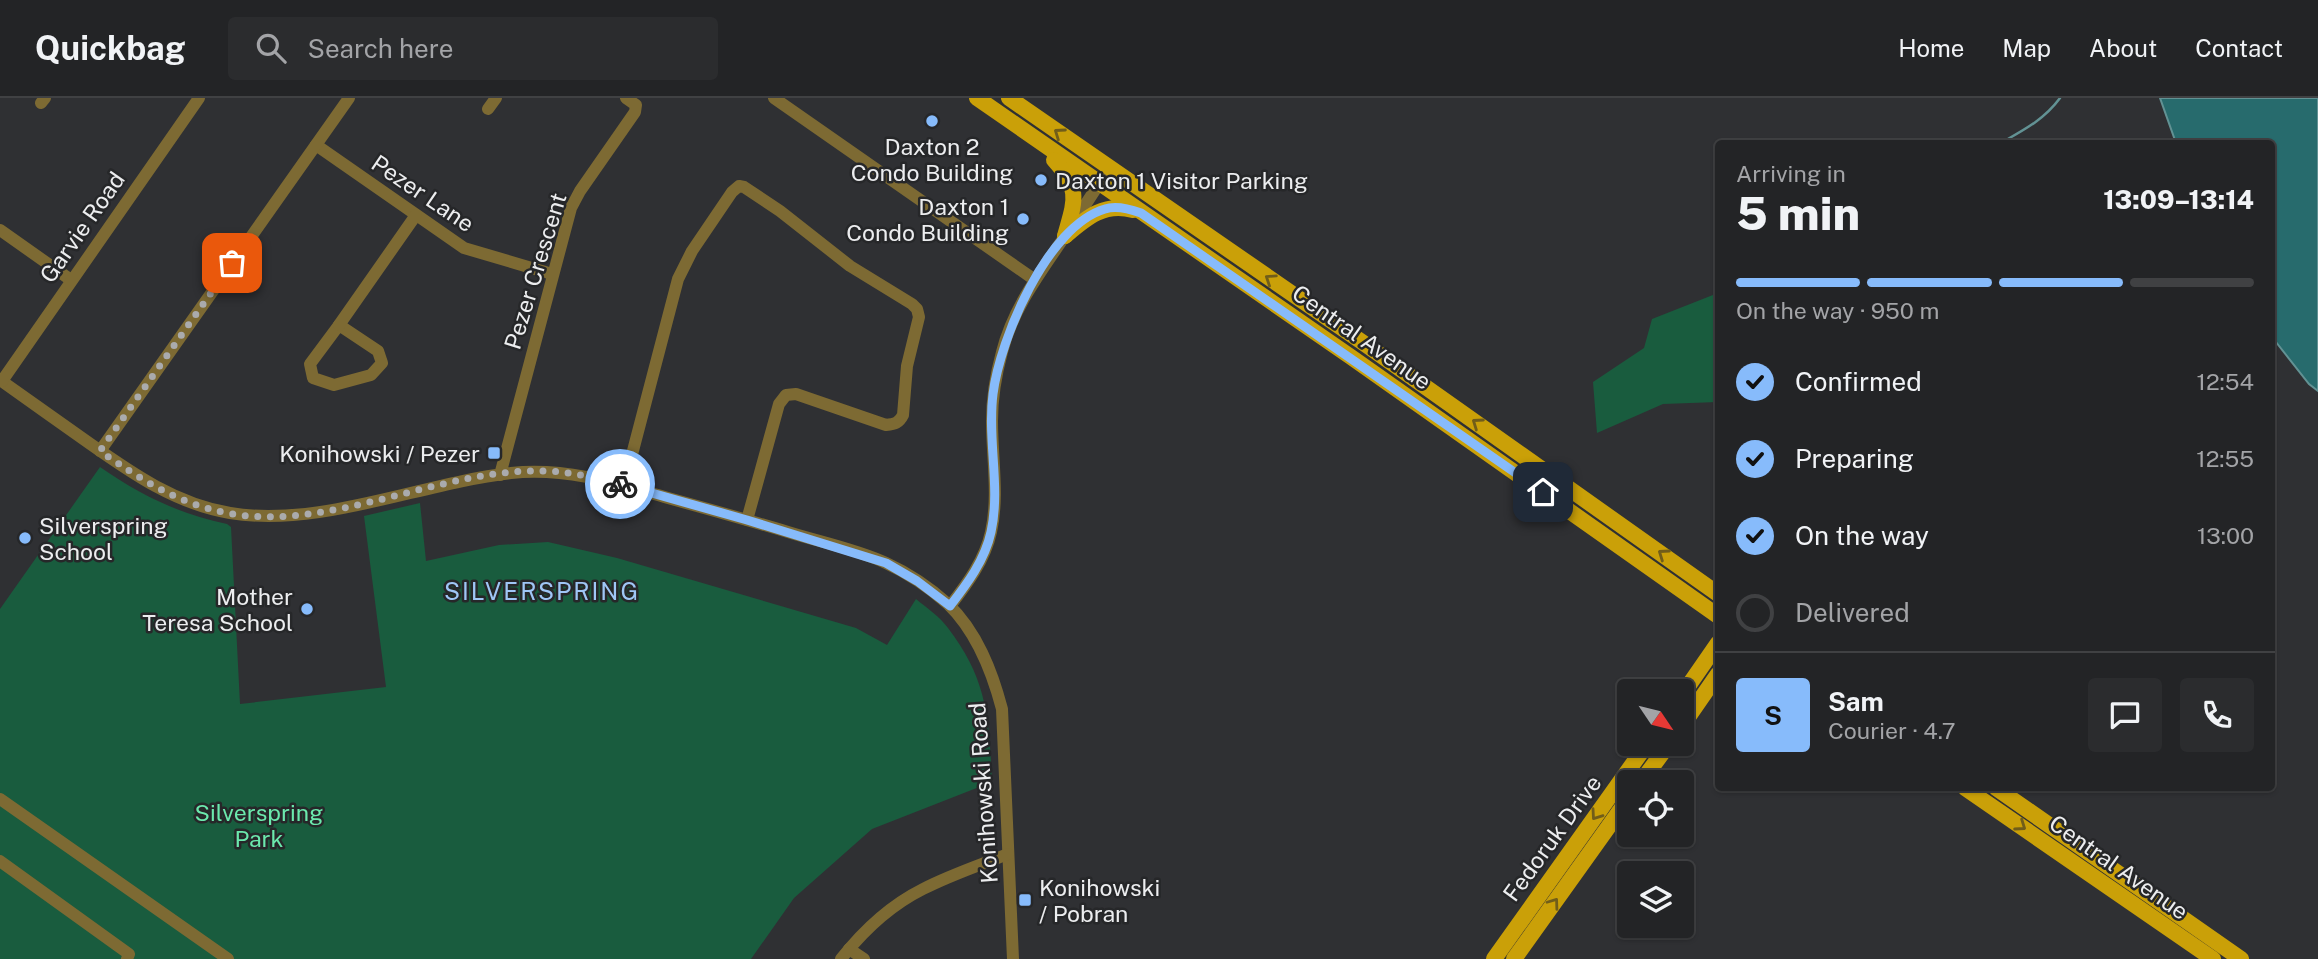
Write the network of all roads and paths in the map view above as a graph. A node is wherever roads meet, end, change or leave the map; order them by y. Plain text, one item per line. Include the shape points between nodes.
1 (349, 98) edge
2 (626, 98) edge
3 (774, 98) edge
4 (977, 98) edge
5 (1009, 98) edge
6 (196, 99) edge
7 (1033, 138) junction
8 (316, 145) junction
9 (1109, 169) junction
10 (1099, 183) junction
11 (1141, 213) junction
12 (416, 215) junction
13 (0, 230) edge
14 (1065, 236) junction
15 (552, 274) junction
16 (71, 280) junction
17 (1035, 280) junction
18 (339, 325) junction
19 (1, 381) edge
20 (100, 451) junction
21 (500, 475) junction
22 (624, 485) junction
23 (747, 520) junction
24 (1715, 592) edge
25 (950, 606) junction
26 (1715, 614) edge
27 (1715, 647) edge
28 (1715, 678) edge
29 (1693, 679) edge
30 (1694, 709) edge
31 (1638, 756) edge
32 (1969, 791) edge
33 (2000, 791) edge
34 (0, 799) edge
35 (1617, 815) edge
36 (1008, 853) junction
37 (0, 861) edge
38 (845, 954) edge
39 (127, 959) edge
40 (228, 959) edge
41 (864, 959) edge
42 (1013, 959) edge
43 (1494, 959) edge
44 (1514, 959) edge
45 (2213, 959) edge
46 (2241, 959) edge

1 - 8 street
2 - 15 street, Pezer Crescent via 636,105 635,112 571,208
3 - 17 street
4 - 7 main road, Central Avenue
9 -> 5 main road, Central Avenue
6 - 16 street, Garvie Road
7 - 10 main road, Central Avenue
7 - 14 main road via 1073,186
8 - 12 street, Pezer Lane
8 - 20 street
9 - 10 street
24 -> 9 main road, Central Avenue
10 - 11 main road, Central Avenue
10 - 14 street
11 - 14 main road via 1106,208
11 - 26 main road, Central Avenue
12 - 15 street, Pezer Lane via 464,248
12 - 18 street
13 - 16 street
14 - 17 street
15 - 21 street, Pezer Crescent
16 - 19 street, Garvie Road
17 - 25 street via 1011,326 993,394 991,533 969,582
18 - 18 street via 310,364 313,378 334,385 371,375 382,363 378,351
19 - 20 street, Konihowski Road
20 - 21 street, Konihowski Road via 161,491 198,506 242,515 310,513
21 - 22 street, Konihowski Road via 547,471
22 - 23 street, Konihowski Road
22 - 23 street via 678,279 732,192 744,187 850,266 912,304 919,317 901,420 887,425 796,394 786,395 779,404
23 - 25 street, Konihowski Road via 886,563
25 - 36 street, Konihowski Road via 992,672 1002,709
27 - 29 main road
28 - 30 main road
31 -> 43 main road, Fedoruk Drive
32 -> 45 main road, Central Avenue
33 - 46 main road, Central Avenue
34 - 40 street
44 -> 35 main road, Fedoruk Drive
36 - 38 street via 908,897
36 - 42 street, Konihowski Road
37 - 39 street via 129,954
38 - 41 street

